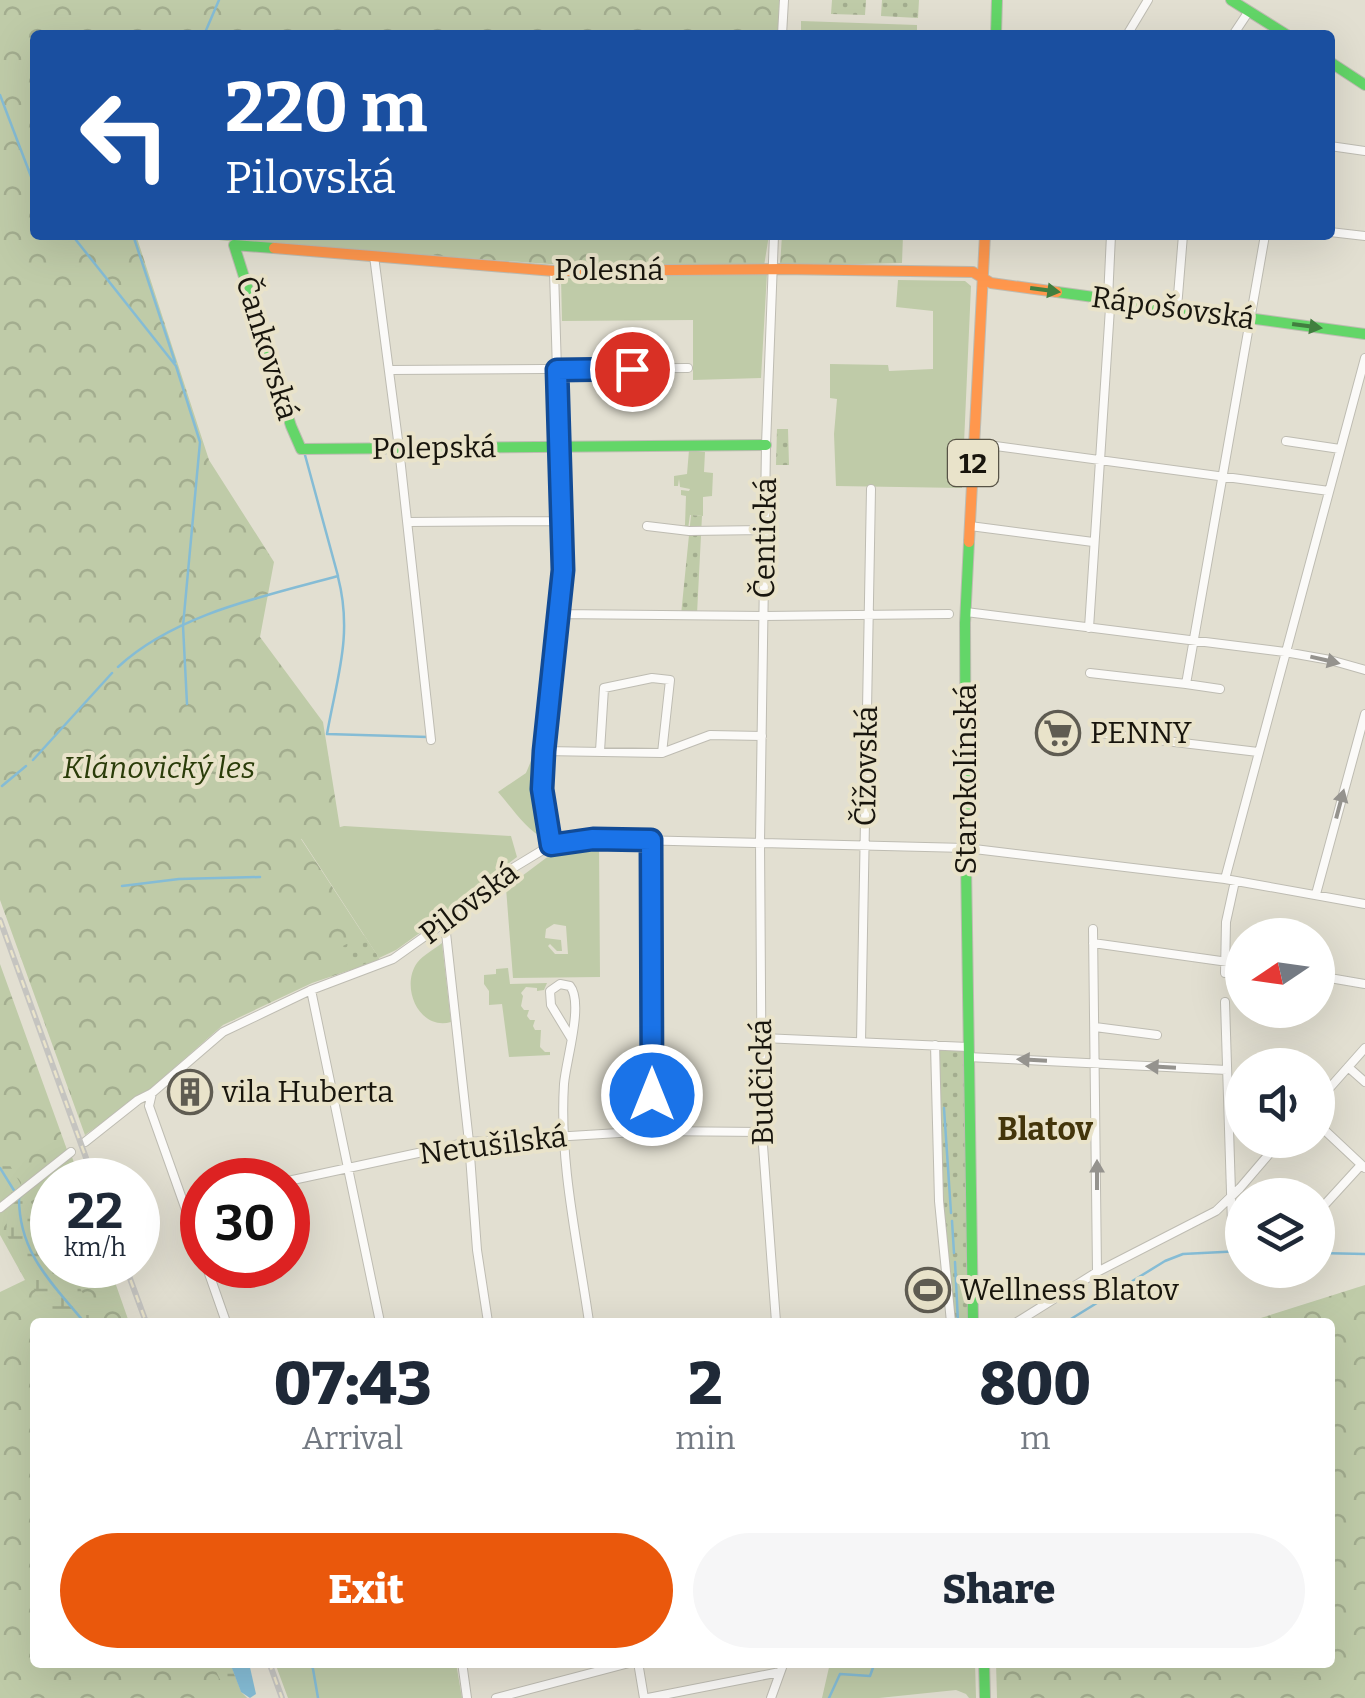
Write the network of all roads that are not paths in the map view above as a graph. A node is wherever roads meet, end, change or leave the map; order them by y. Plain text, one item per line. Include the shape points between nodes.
1 (784, 0) edge
2 (997, 0) edge
3 (1148, 0) edge
4 (1241, 4) edge
5 (782, 30) edge
6 (996, 30) edge
7 (1130, 30) edge
8 (1235, 30) edge
9 (1280, 30) edge
10 (1335, 65) edge
11 (1365, 84) edge
12 (1335, 147) edge
13 (1365, 151) edge
14 (1335, 233) edge
15 (1365, 236) edge
16 (774, 240) edge
17 (986, 240) edge
18 (1111, 240) edge
19 (1183, 240) edge
20 (1263, 240) edge
21 (234, 245) joint
22 (374, 256) junction
23 (772, 269) junction
24 (554, 271) junction
25 (983, 278) junction
26 (1108, 299) junction
27 (1177, 308) junction
28 (1250, 318) junction
29 (1365, 334) edge
30 (1365, 358) edge
31 (688, 368) dead end
32 (390, 370) junction
33 (557, 370) junction
34 (1286, 442) dead end
35 (973, 443) junction
36 (560, 446) junction
37 (766, 446) junction
38 (399, 448) junction
39 (1340, 449) junction
40 (304, 450) joint
41 (1099, 461) junction
42 (1222, 476) junction
43 (871, 489) dead end
44 (1328, 492) junction
45 (562, 520) junction
46 (408, 522) junction
47 (648, 526) dead end
48 (970, 526) junction
49 (765, 530) junction
50 (1093, 542) junction
51 (966, 612) junction
52 (557, 614) junction
53 (949, 614) dead end
54 (869, 615) junction
55 (764, 616) junction
56 (1088, 628) junction
57 (1192, 641) junction
58 (1285, 652) junction
59 (1365, 670) edge
60 (1090, 673) dead end
61 (1186, 684) junction
62 (1220, 689) dead end
63 (1365, 714) edge
64 (1098, 733) dead end
65 (762, 736) junction
66 (431, 740) dead end
67 (544, 751) junction
68 (600, 751) junction
69 (1258, 752) junction
70 (662, 753) junction
71 (651, 840) junction
72 (760, 842) junction
73 (551, 845) junction
74 (864, 847) junction
75 (966, 848) junction
76 (1225, 879) junction
77 (1235, 880) junction
78 (1316, 894) junction
79 (1365, 904) edge
80 (445, 924) junction
81 (1093, 929) dead end
82 (1093, 943) junction
83 (1224, 961) junction
84 (1225, 972) dead end
85 (1335, 979) edge
86 (1365, 984) edge
87 (311, 990) junction
88 (1095, 1027) junction
89 (1157, 1035) dead end
90 (571, 1038) junction
91 (761, 1038) junction
92 (861, 1042) junction
93 (935, 1046) junction
94 (1365, 1048) edge
95 (968, 1052) junction
96 (1096, 1064) junction
97 (1348, 1066) junction
98 (1225, 1070) edge
99 (1335, 1081) edge
100 (1365, 1082) edge
101 (152, 1093) junction
102 (652, 1132) junction
103 (762, 1132) junction
104 (563, 1135) junction
105 (1335, 1140) edge
106 (85, 1142) dead end
107 (469, 1142) junction
108 (71, 1152) dead end
109 (1265, 1158) edge
110 (1363, 1166) edge
111 (350, 1167) junction
112 (310, 1175) edge
113 (1247, 1178) edge
114 (180, 1190) edge
115 (1335, 1195) edge
116 (1225, 1203) edge
117 (0, 1208) edge
118 (1097, 1272) junction
119 (214, 1288) edge
120 (225, 1318) edge
121 (376, 1318) edge
122 (487, 1318) edge
123 (589, 1318) edge
124 (776, 1318) edge
125 (951, 1318) edge
126 (974, 1318) edge
127 (1023, 1318) edge
128 (463, 1668) edge
129 (612, 1668) edge
130 (637, 1668) edge
131 (778, 1668) edge
132 (782, 1668) edge
133 (984, 1668) edge
134 (467, 1698) edge
135 (496, 1698) edge
136 (646, 1698) edge
137 (771, 1698) edge
138 (986, 1698) edge

1 - 5 street
2 - 6 street
3 - 7 street
4 - 8 street
4 - 9 street
10 - 11 street
12 - 13 street
14 - 15 street
16 - 23 street, Čentická
17 - 25 street, Starokolínská / 12
18 - 26 street
19 - 27 street
20 - 28 street
21 - 22 street, Polesná
21 - 40 street, Čankovská
22 - 24 street, Polesná
22 - 32 street
23 - 24 street, Polesná
23 - 25 street, Polesná via 973,272
23 - 37 street, Čentická
24 - 33 street
25 -> 26 street, Rápošovská
25 - 35 street, Starokolínská / 12
26 - 27 street, Rápošovská
26 - 41 street
27 - 28 street, Rápošovská
28 -> 29 street, Rápošovská
28 - 42 street
30 - 39 street
31 - 33 street
32 - 33 street
32 - 38 street
33 - 36 street
34 - 39 street
35 - 41 street
35 - 48 street, Starokolínská / 12
36 - 37 street, Polepská
36 - 38 street, Polepská
36 - 45 street
37 - 49 street, Čentická
38 - 40 street, Polepská
38 - 46 street
39 - 44 street
41 - 42 street
41 - 50 street
42 - 44 street
42 - 57 street
43 - 54 street, Čížovská
44 - 58 street
45 - 46 street
45 - 52 street
46 - 66 street
47 - 49 street
48 - 50 street
48 - 51 street, Starokolínská / 12
49 - 55 street, Čentická
50 - 56 street
51 - 56 street
51 - 75 street, Starokolínská / 12
52 - 55 street
52 - 67 street
53 - 54 street
54 - 55 street
54 - 74 street, Čížovská
55 - 65 street, Čentická
56 - 57 street
57 - 58 street
57 - 61 street
58 -> 59 street
58 - 69 street
60 - 61 street
61 - 62 street
78 -> 63 street
64 - 69 street
65 - 70 street via 710,734
65 - 72 street, Čentická
67 - 68 street
67 - 73 street
68 - 70 street
68 - 70 street via 604,688 652,678 670,680
69 - 76 street
71 - 72 street, Pilovská
71 - 73 street, Pilovská
71 - 102 street
72 - 74 street, Pilovská
72 - 91 street, Budčická
73 - 80 street, Pilovská via 503,874
74 - 75 street, Pilovská
74 - 92 street, Čížovská
75 - 76 street, Pilovská
75 - 95 street, Starokolínská / 12
76 - 77 street, Pilovská
77 - 78 street, Pilovská
77 - 83 street
78 - 79 street, Pilovská
80 - 87 street, Pilovská via 392,959
80 - 107 street
81 - 82 street
82 - 83 street
82 - 88 street
83 - 84 street
85 - 86 street
87 - 101 street, Pilovská via 223,1032
87 - 111 street
88 - 89 street
88 - 96 street
90 - 90 street via 576,994 560,984 550,1002
90 - 104 street
91 - 92 street
91 - 103 street, Budčická
92 - 93 street
93 - 95 street
93 - 125 street
94 - 97 street
96 -> 95 street
95 - 126 street, Starokolínská / 12
98 -> 96 street
118 -> 96 street
97 - 99 street
97 - 100 street
101 - 106 street, Pilovská
101 - 114 street via 149,1106
102 - 103 street, Netušilská
102 - 104 street, Netušilská
103 - 124 street, Budčická
104 - 107 street, Netušilská
104 - 123 street
105 - 110 street
107 - 111 street, Netušilská
107 - 122 street
108 - 117 street
109 - 113 street
110 - 115 street
111 - 112 street, Netušilská
111 - 121 street
116 - 118 street
118 - 127 street
119 - 120 street
128 - 134 street
129 - 135 street
130 - 136 street
131 - 136 street
132 - 137 street
133 - 138 street

